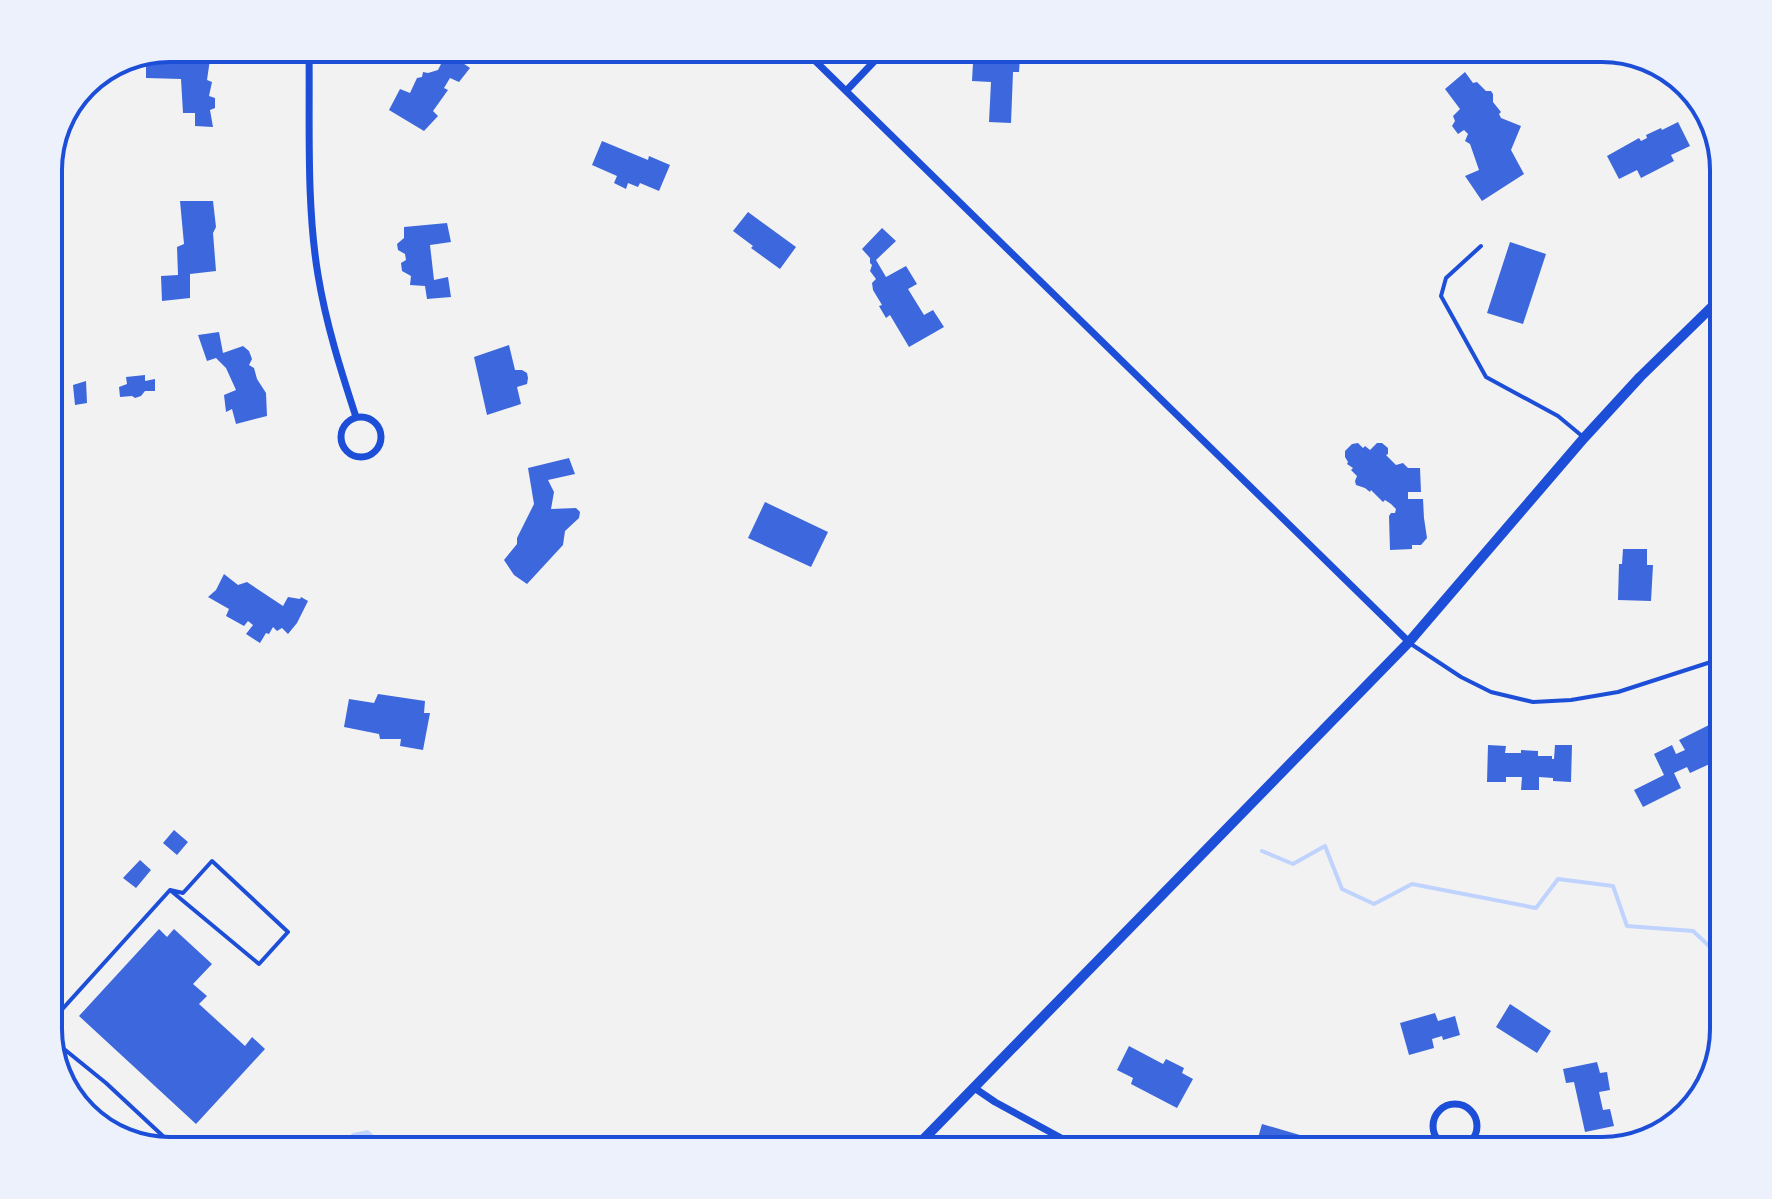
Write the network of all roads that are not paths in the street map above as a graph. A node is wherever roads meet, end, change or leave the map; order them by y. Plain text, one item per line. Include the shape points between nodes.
1 (309, 62) edge
2 (816, 62) edge
3 (874, 62) edge
4 (846, 91) junction
5 (1481, 246) dead end
6 (1710, 309) edge
7 (356, 417) junction
8 (1584, 438) junction
9 (1409, 642) junction
10 (1710, 662) edge
11 (170, 890) junction
12 (62, 1010) edge
13 (64, 1049) edge
14 (973, 1087) junction
15 (164, 1137) edge
16 (925, 1137) edge
17 (1059, 1137) edge
18 (1436, 1137) edge
19 (1472, 1137) edge

1 - 7 street via 317,274
2 - 4 street
3 - 4 street
4 - 9 street
5 - 8 lane via 1446,278 1441,296 1486,377 1558,416
6 - 8 main road
7 - 7 street via 345,424 341,442 354,456 368,457 380,444 380,432 374,421
8 - 9 main road
9 - 10 lane via 1491,692 1533,702 1618,692
9 - 14 main road
11 - 11 lane via 183,893 212,861 288,932 259,964
11 - 12 lane
13 - 15 lane
14 - 16 main road
14 - 17 street
18 - 19 street via 1437,1114 1458,1105 1475,1119

